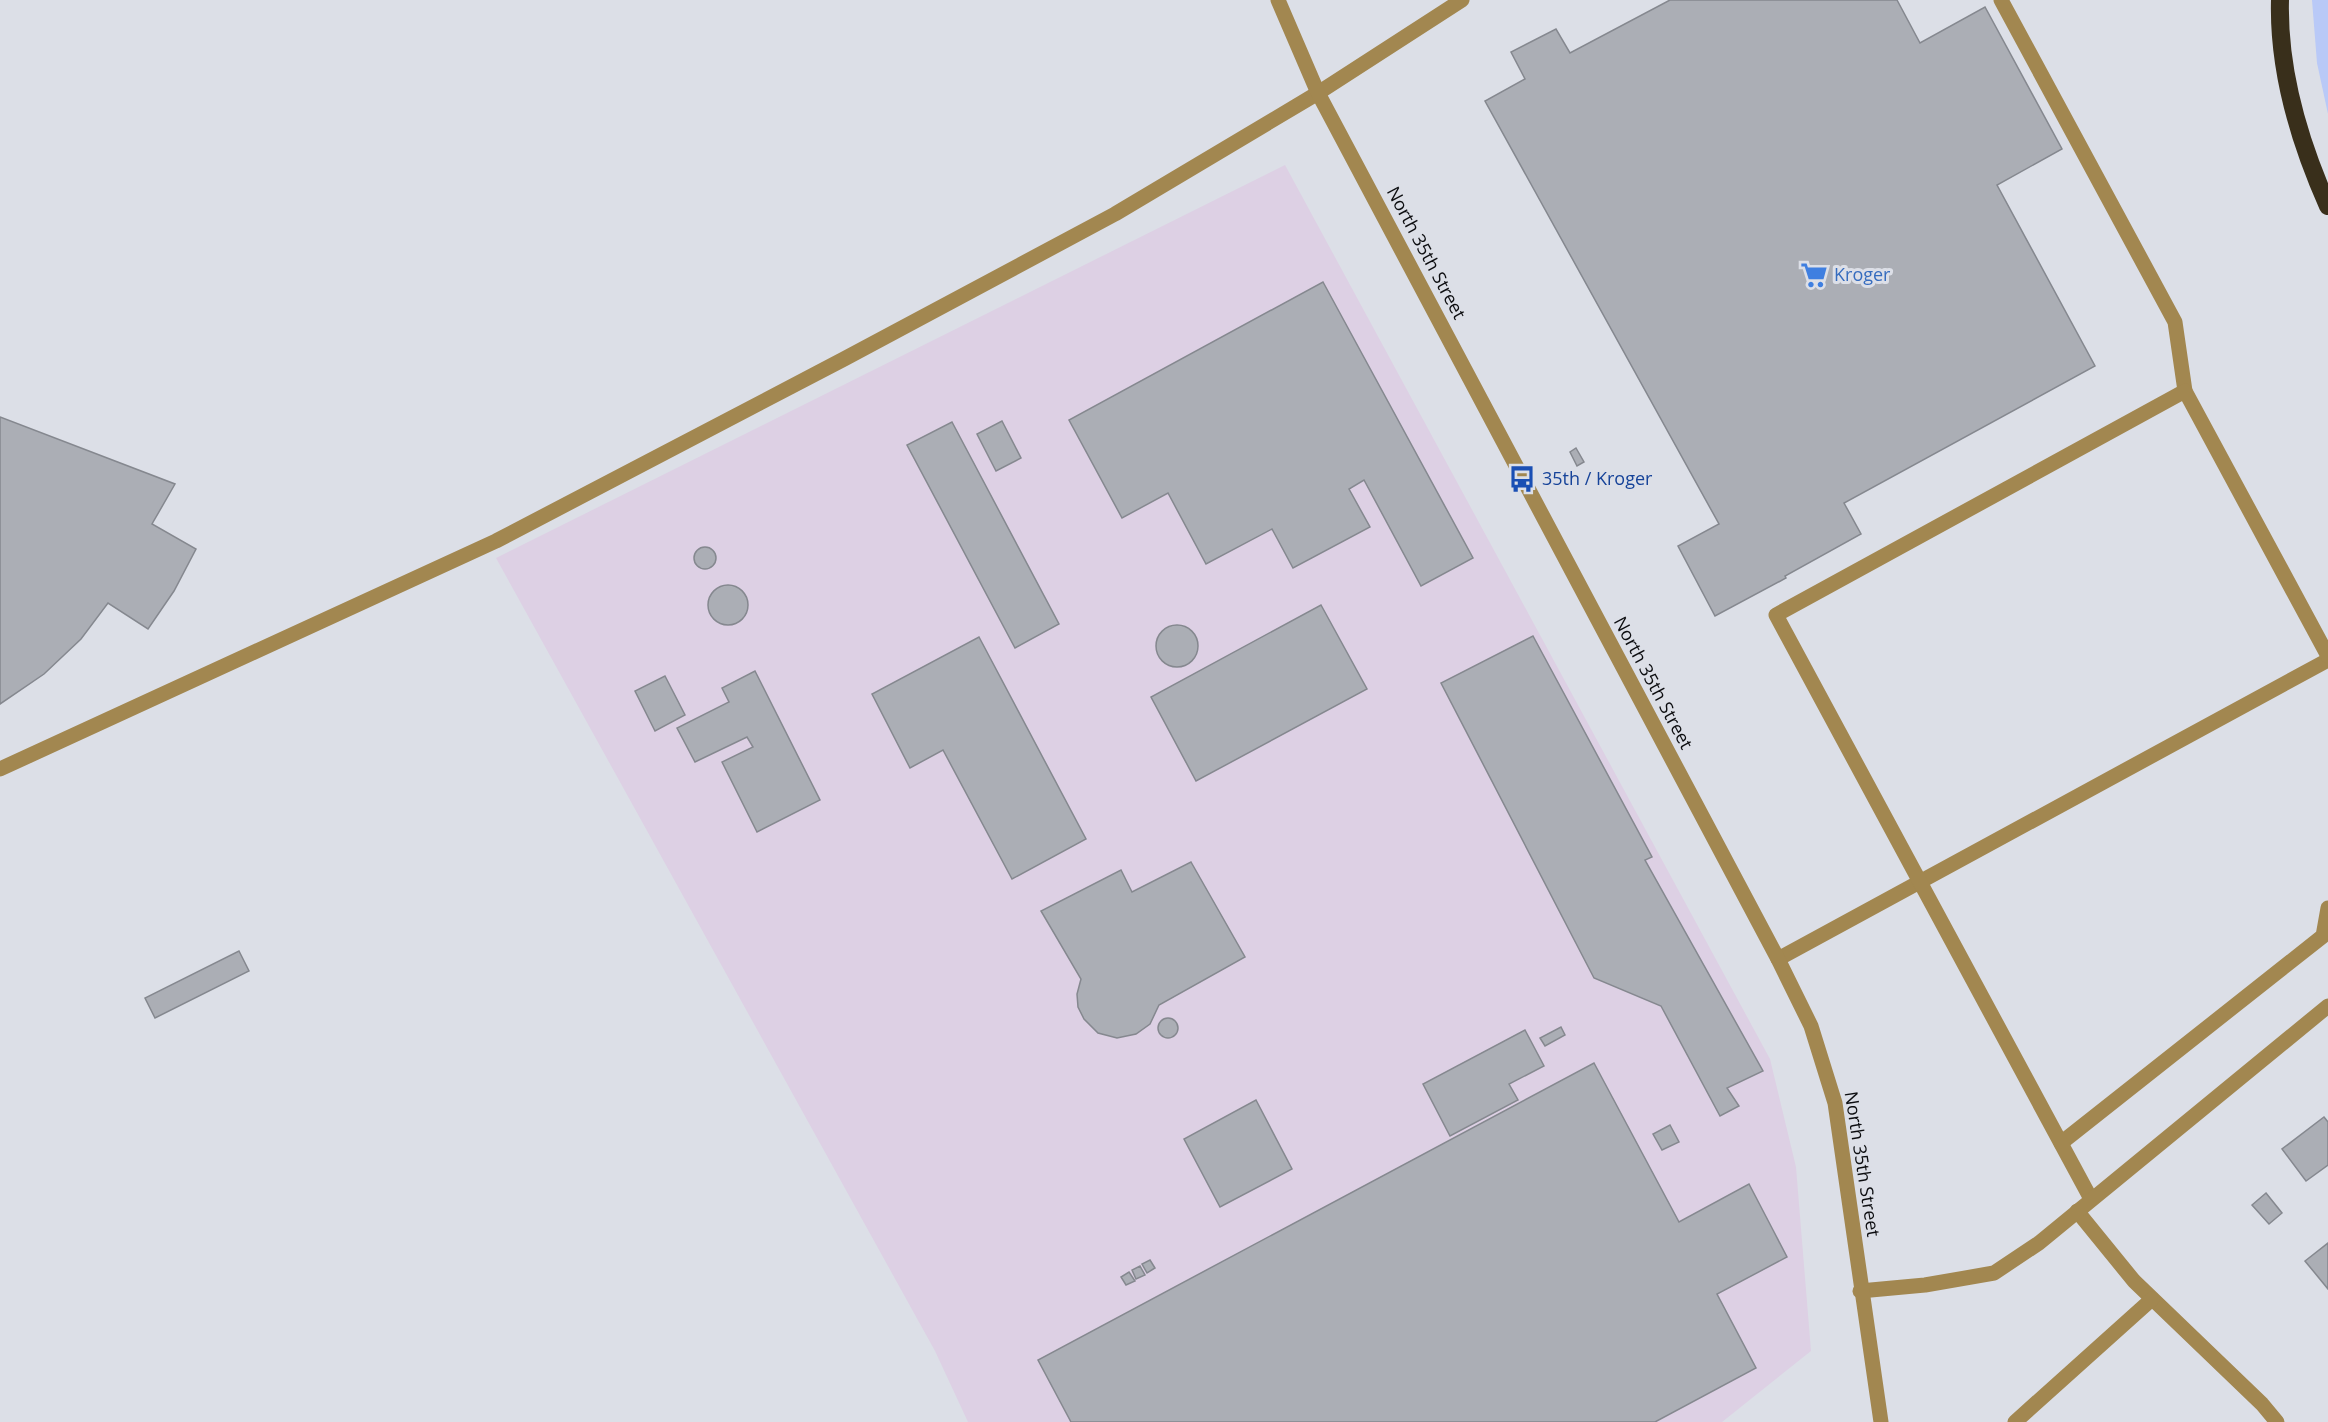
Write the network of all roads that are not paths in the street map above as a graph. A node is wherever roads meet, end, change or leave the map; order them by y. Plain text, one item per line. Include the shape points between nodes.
1 (1278, 0) edge
2 (1462, 0) edge
3 (2001, 0) edge
4 (2280, 0) edge
5 (1318, 93) junction
6 (2328, 206) edge
7 (2185, 391) junction
8 (2328, 658) edge
9 (0, 769) edge
10 (1920, 882) junction
11 (2328, 908) edge
12 (1778, 959) junction
13 (2328, 1006) edge
14 (2061, 1143) junction
15 (2091, 1199) junction
16 (2077, 1211) junction
17 (1860, 1291) junction
18 (2152, 1299) junction
19 (1881, 1422) edge
20 (2015, 1422) edge
21 (2277, 1422) edge

1 - 5 street, North 35th Street
2 - 5 street
3 - 7 street via 2175,322
4 - 6 highway via 2283,59 2294,112 2309,164
5 - 9 street via 1115,214 496,541
5 - 12 street, North 35th Street
7 - 8 street
7 - 10 street via 1776,615
8 - 10 street
10 - 12 street
10 - 14 street
11 - 14 street via 2323,936
12 - 17 street, North 35th Street via 1811,1026 1835,1103
13 - 15 street
14 - 15 street
15 - 16 street
16 - 17 street via 1994,1273
16 - 18 street
17 - 19 street, North 35th Street
18 - 20 street
18 - 21 street

